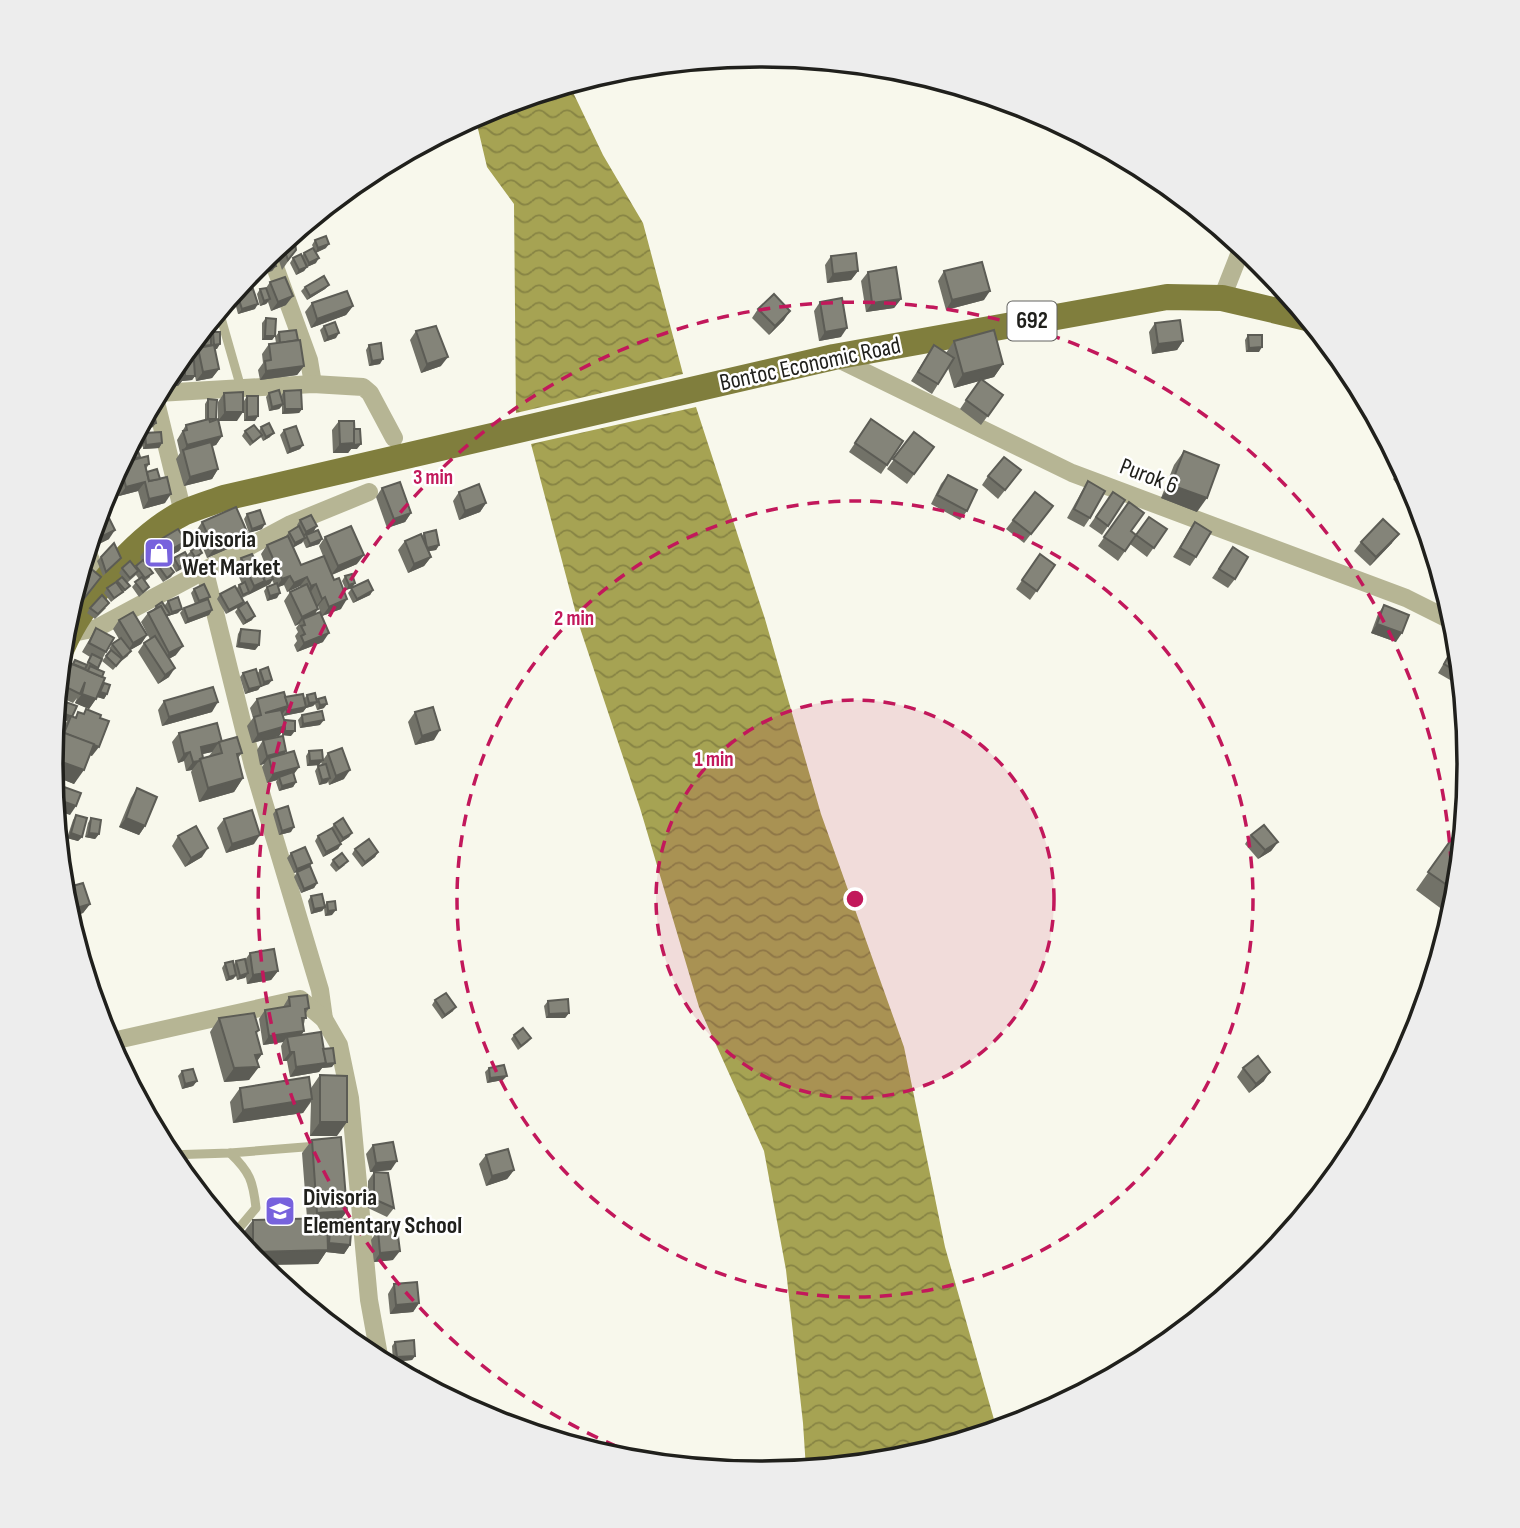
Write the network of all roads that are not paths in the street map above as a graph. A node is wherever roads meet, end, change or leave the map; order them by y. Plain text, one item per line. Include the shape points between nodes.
1 (1238, 257) edge
2 (274, 264) edge
3 (1222, 298) junction
4 (1293, 315) edge
5 (222, 321) edge
6 (834, 357) junction
7 (313, 384) junction
8 (242, 388) junction
9 (170, 392) edge
10 (158, 411) edge
11 (394, 438) dead end
12 (369, 492) dead end
13 (183, 513) junction
14 (93, 564) edge
15 (205, 572) junction
16 (102, 583) junction
17 (1441, 615) edge
18 (78, 619) edge
19 (75, 636) edge
20 (324, 1019) junction
21 (120, 1039) edge
22 (326, 1145) edge
23 (230, 1153) junction
24 (183, 1155) edge
25 (239, 1227) edge
26 (377, 1347) edge

1 - 3 street
2 - 7 street via 309,360
3 - 4 main road, Bontoc Economic Road / 692
3 - 6 main road, Bontoc Economic Road / 692 via 1167,297
5 - 8 lane
6 - 13 main road, Bontoc Economic Road / 692 via 317,475
6 - 17 street, Purok 6 via 1072,473 1406,598
7 - 8 street
7 - 11 street via 363,387
8 - 9 street
10 - 13 street
12 - 15 street via 291,524
13 - 16 main road, 692 via 149,535
14 - 16 street
15 - 19 street
15 - 20 street via 253,766 320,990
16 - 18 main road, 692
20 - 21 street via 300,999
20 - 26 street via 339,1045 350,1098 347,1144
22 - 23 lane
23 - 24 lane
23 - 25 lane via 254,1183 256,1208

